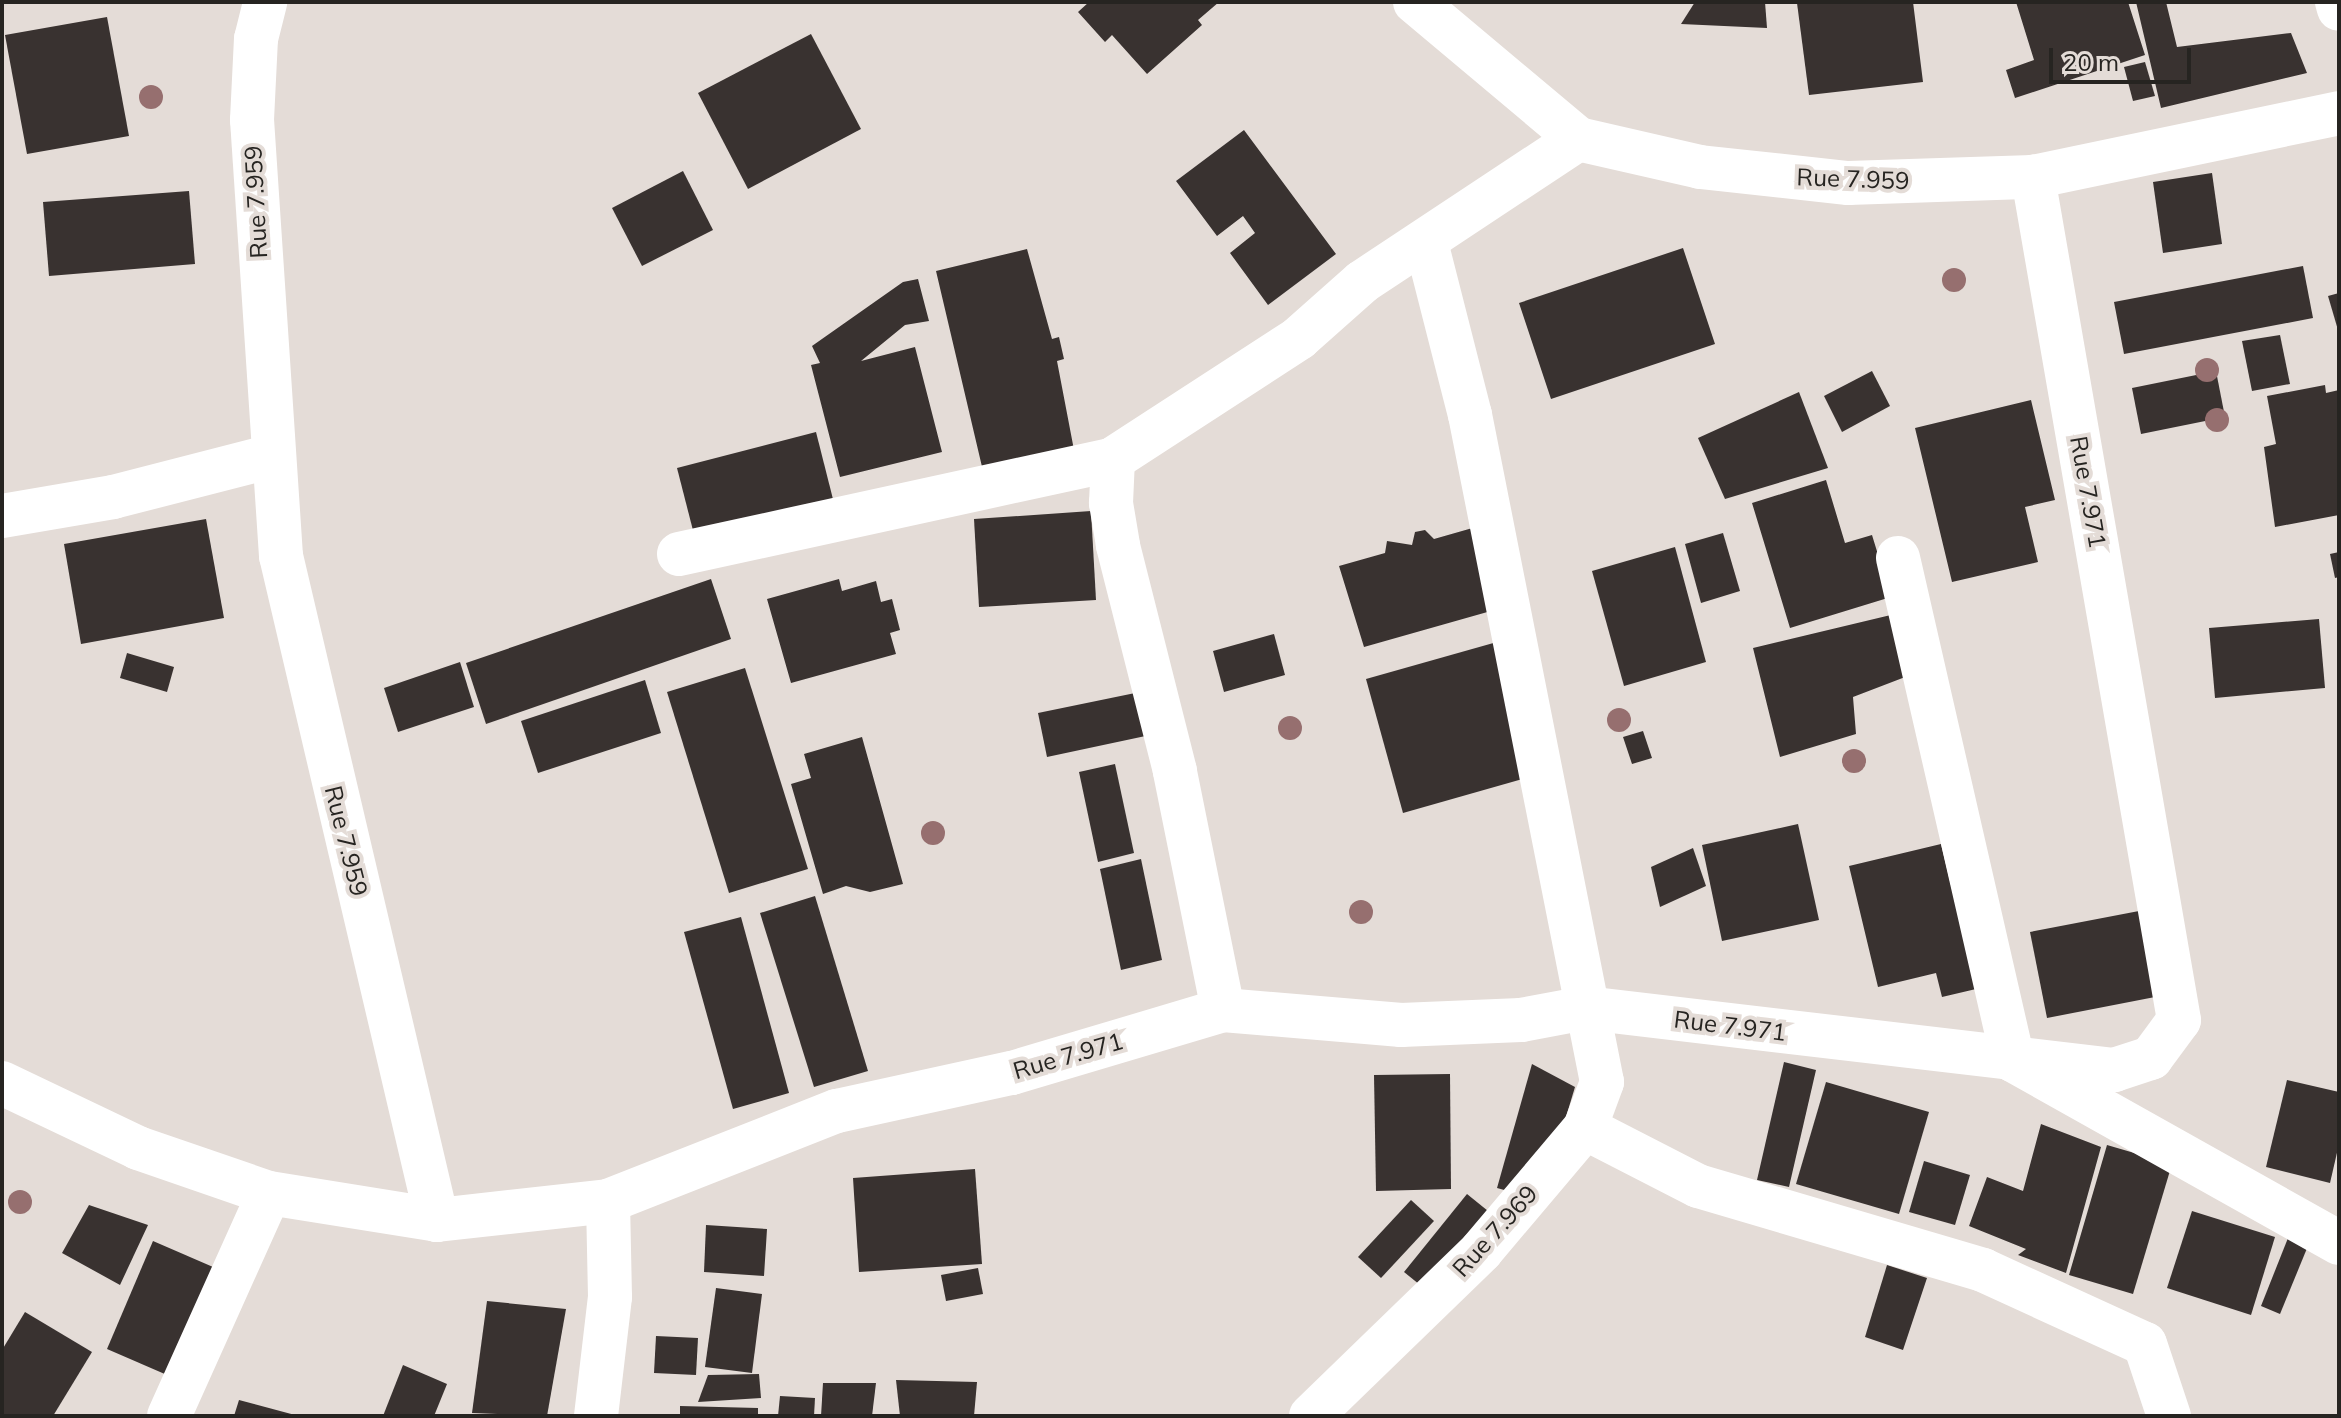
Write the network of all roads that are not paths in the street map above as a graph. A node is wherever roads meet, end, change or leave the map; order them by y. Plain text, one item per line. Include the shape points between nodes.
1 (265, 2) edge
2 (1415, 2) edge
3 (2337, 2) edge
4 (2339, 9) edge
5 (2339, 113) edge
6 (1578, 139) junction
7 (2033, 177) junction
8 (1426, 242) junction
9 (273, 456) junction
10 (1113, 459) junction
11 (2, 516) edge
12 (679, 554) dead end
13 (1898, 558) dead end
14 (1586, 1008) junction
15 (1223, 1010) junction
16 (2013, 1060) junction
17 (2, 1083) edge
18 (1585, 1128) junction
19 (269, 1193) junction
20 (608, 1201) junction
21 (437, 1220) junction
22 (2339, 1243) edge
23 (169, 1416) edge
24 (596, 1416) edge
25 (1311, 1416) edge
26 (2169, 1416) edge

1 - 9 street, Rue 7.959 via 256,39 252,120
2 - 6 street, Rue 7.959
3 - 4 street
5 - 7 street, Rue 7.959
6 - 7 street, Rue 7.959 via 1700,167 1848,183
6 - 8 street
7 - 16 street, Rue 7.971 via 2179,1020 2151,1058 2114,1070
8 - 10 street via 1362,282 1299,338
8 - 14 street, Rue 7.969 via 1470,415 1557,837
9 - 11 street via 113,497
9 - 21 street, Rue 7.959 via 281,556 308,687
10 - 12 street
10 - 15 street via 1111,503 1118,545 1175,771
13 - 16 street
14 - 15 street, Rue 7.971 via 1521,1020 1401,1025
14 - 16 street, Rue 7.971
14 - 18 street, Rue 7.969 via 1602,1082
15 - 20 street, Rue 7.971 via 1012,1073 837,1111
16 - 22 street
17 - 19 street via 138,1148
18 - 25 street, Rue 7.969 via 1481,1251
18 - 26 street via 1698,1186 1983,1270 2145,1344
19 - 21 street
19 - 23 street
20 - 21 street, Rue 7.971
20 - 24 street via 610,1297

